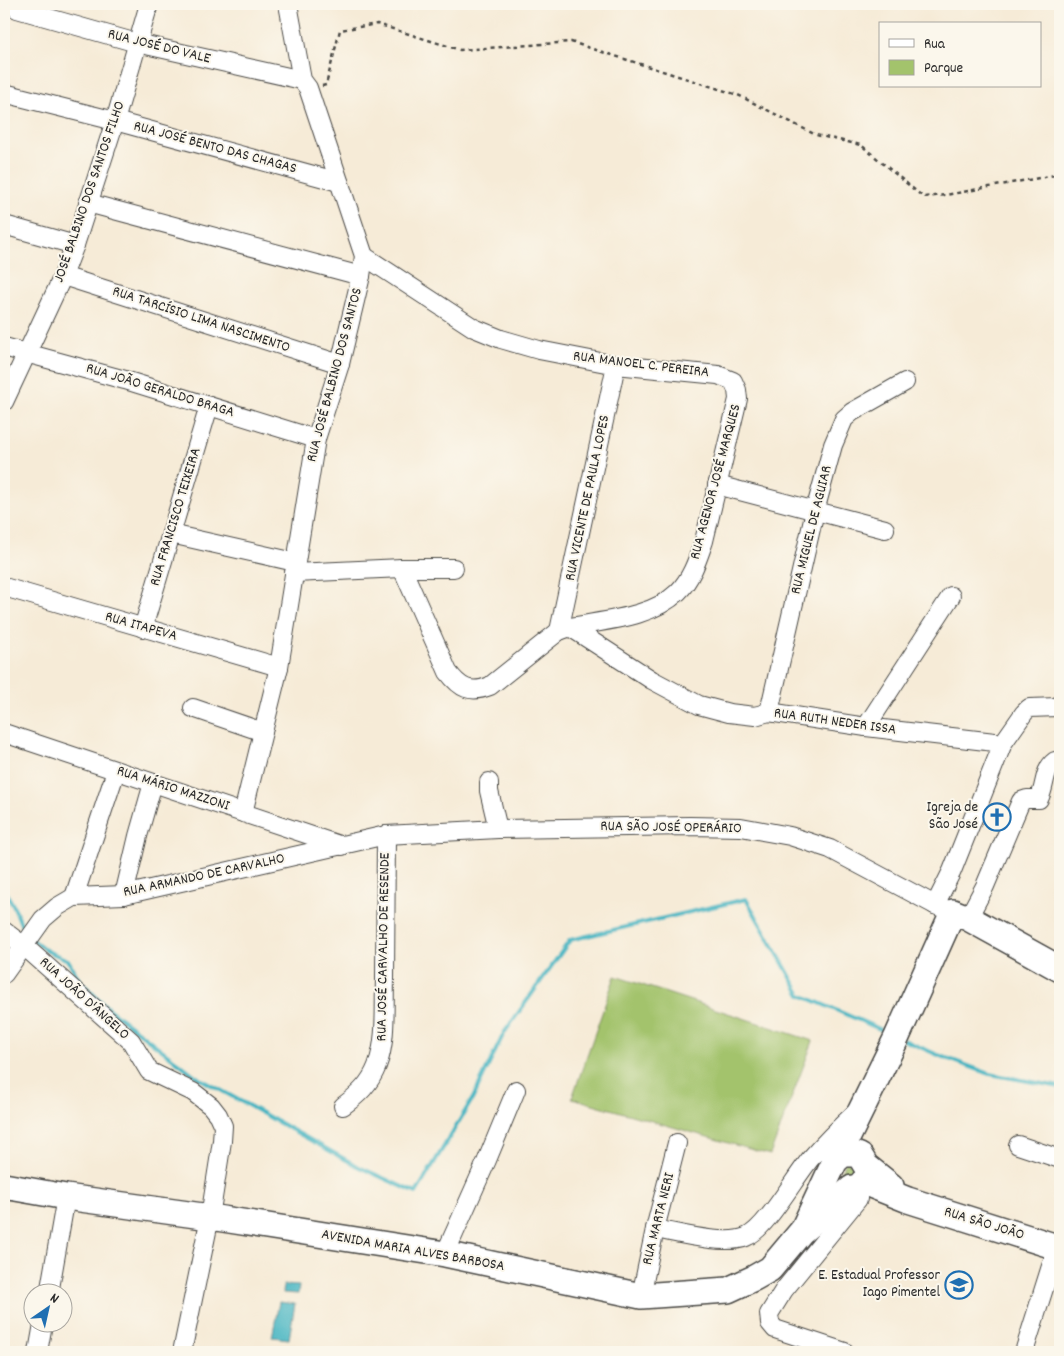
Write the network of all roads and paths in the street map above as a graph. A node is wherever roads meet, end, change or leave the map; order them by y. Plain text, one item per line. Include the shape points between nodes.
1 (149, 4) edge
2 (288, 4) edge
3 (17, 9) dead end
4 (137, 44) junction
5 (305, 84) junction
6 (4, 93) edge
7 (115, 121) junction
8 (1060, 177) edge
9 (339, 182) junction
10 (88, 203) junction
11 (4, 225) edge
12 (75, 245) junction
13 (364, 256) junction
14 (63, 276) junction
15 (361, 276) junction
16 (4, 347) edge
17 (28, 353) junction
18 (340, 364) junction
19 (616, 365) junction
20 (733, 381) joint
21 (905, 382) dead end
22 (4, 402) edge
23 (209, 406) junction
24 (316, 439) junction
25 (717, 485) junction
26 (815, 511) junction
27 (885, 529) dead end
28 (171, 534) junction
29 (294, 568) junction
30 (402, 568) junction
31 (454, 568) dead end
32 (4, 587) edge
33 (951, 596) dead end
34 (143, 628) junction
35 (565, 629) junction
36 (279, 667) junction
37 (1060, 704) edge
38 (192, 708) dead end
39 (769, 712) junction
40 (866, 726) junction
41 (263, 732) junction
42 (4, 733) edge
43 (1003, 743) junction
44 (1060, 760) edge
45 (116, 771) junction
46 (489, 782) dead end
47 (153, 783) junction
48 (243, 813) junction
49 (498, 829) junction
50 (386, 835) junction
51 (342, 846) junction
52 (124, 895) junction
53 (74, 897) junction
54 (952, 912) junction
55 (4, 931) edge
56 (25, 944) junction
57 (1060, 969) edge
58 (4, 974) edge
59 (516, 1090) dead end
60 (343, 1106) dead end
61 (861, 1111) junction
62 (677, 1143) dead end
63 (1018, 1145) dead end
64 (1060, 1159) edge
65 (853, 1171) junction
66 (4, 1186) edge
67 (66, 1197) junction
68 (210, 1217) junction
69 (655, 1229) junction
70 (1059, 1248) edge
71 (444, 1254) junction
72 (51, 1284) edge
73 (641, 1296) junction
74 (41, 1334) edge
75 (38, 1352) edge
76 (182, 1352) edge
77 (844, 1352) edge
78 (1024, 1352) edge

1 - 4 street, JOSÉ BALBINO DOS SANTOS FILHO
2 - 5 street, RUA JOSÉ BALBINO DOS SANTOS
3 - 4 street, RUA JOSÉ DO VALE
4 - 5 street, RUA JOSÉ DO VALE
4 - 7 street, JOSÉ BALBINO DOS SANTOS FILHO
5 - 8 path via 326,85 340,30 377,24 460,50 572,42 738,95 816,135 861,145 923,197 1055,175
5 - 9 street, RUA JOSÉ BALBINO DOS SANTOS
6 - 7 street, RUA JOSÉ BENTO DAS CHAGAS
7 - 9 street, RUA JOSÉ BENTO DAS CHAGAS
7 - 10 street, JOSÉ BALBINO DOS SANTOS FILHO
9 - 13 street, RUA JOSÉ BALBINO DOS SANTOS
10 - 12 street, JOSÉ BALBINO DOS SANTOS FILHO
10 - 15 street
11 - 12 street
12 - 14 street, JOSÉ BALBINO DOS SANTOS FILHO
13 - 15 street, RUA JOSÉ BALBINO DOS SANTOS
13 - 19 street, RUA MANOEL C. PEREIRA via 474,328 539,350
14 - 17 street, JOSÉ BALBINO DOS SANTOS FILHO
14 - 18 street, RUA TARCÍSIO LIMA NASCIMENTO
15 - 18 street, RUA JOSÉ BALBINO DOS SANTOS
16 - 17 street, RUA JOÃO GERALDO BRAGA
17 - 22 street, JOSÉ BALBINO DOS SANTOS FILHO
17 - 23 street, RUA JOÃO GERALDO BRAGA
18 - 24 street, RUA JOSÉ BALBINO DOS SANTOS
19 - 20 street, RUA MANOEL C. PEREIRA via 718,375
19 - 35 street, RUA VICENTE DE PAULA LOPES
20 - 25 street, RUA AGENOR JOSÉ MARQUES via 738,399
21 - 26 street, RUA MIGUEL DE AGUIAR via 844,419 833,445
23 - 24 street, RUA JOÃO GERALDO BRAGA
23 - 28 street, RUA FRANCISCO TEIXEIRA
24 - 29 street, RUA JOSÉ BALBINO DOS SANTOS
25 - 26 street
25 - 35 street, RUA AGENOR JOSÉ MARQUES via 697,561 678,592 644,612
26 - 27 street
26 - 39 street, RUA MIGUEL DE AGUIAR
28 - 29 street
28 - 34 street, RUA FRANCISCO TEIXEIRA
29 - 30 street
29 - 36 street, RUA JOSÉ BALBINO DOS SANTOS
30 - 31 street
30 - 35 street, RUA AGENOR JOSÉ MARQUES via 448,672 457,684 469,689 490,686
32 - 34 street, RUA ITAPEVA
33 - 40 street
34 - 36 street, RUA ITAPEVA
35 - 39 street, RUA RUTH NEDER ISSA via 699,705 755,716
36 - 41 street, RUA JOSÉ BALBINO DOS SANTOS
37 - 43 street via 1058,707 1028,708
38 - 41 street
39 - 40 street, RUA RUTH NEDER ISSA
40 - 43 street, RUA RUTH NEDER ISSA
41 - 48 street, RUA JOSÉ BALBINO DOS SANTOS
42 - 45 street, RUA MÁRIO MAZZONI
43 - 54 street via 952,871
44 - 54 street via 1047,770 1040,799 1021,801 985,886
45 - 47 street, RUA MÁRIO MAZZONI
45 - 53 street
46 - 49 street
47 - 48 street, RUA MÁRIO MAZZONI
47 - 52 street
48 - 51 street, RUA MÁRIO MAZZONI
49 - 50 street, RUA SÃO JOSÉ OPERÁRIO
49 - 54 street, RUA SÃO JOSÉ OPERÁRIO via 741,827 790,836 830,849
50 - 51 street, RUA SÃO JOSÉ OPERÁRIO
50 - 60 street, RUA JOSÉ CARVALHO DE RESENDE via 382,1047 368,1084
51 - 52 street, RUA ARMANDO DE CARVALHO
52 - 53 street, RUA ARMANDO DE CARVALHO
53 - 56 street via 43,919
54 - 57 highway, RUA SÃO JOSÉ OPERÁRIO
54 - 61 highway, AVENIDA MARIA ALVES BARBOSA
55 - 56 street, RUA JOÃO D'ÂNGELO
56 - 58 street
56 - 68 street, RUA JOÃO D'ÂNGELO via 131,1040 149,1071 193,1092 218,1115 223,1132
59 - 71 street
61 - 65 highway, AVENIDA MARIA ALVES BARBOSA
61 - 69 street, AVENIDA MARIA ALVES BARBOSA via 829,1137 766,1220 746,1237 718,1240
62 - 69 street, RUA MARTA NERI
63 - 64 street
65 - 70 highway, RUA SÃO JOÃO via 908,1200
65 - 73 highway, AVENIDA MARIA ALVES BARBOSA via 770,1269 728,1290
65 - 77 street via 858,1199 784,1290 769,1314 775,1329
66 - 67 highway, AVENIDA MARIA ALVES BARBOSA
67 - 68 highway, AVENIDA MARIA ALVES BARBOSA
67 - 72 street
68 - 71 highway, AVENIDA MARIA ALVES BARBOSA
68 - 76 street, RUA JOÃO D'ÂNGELO
69 - 73 street, RUA MARTA NERI
70 - 78 street
71 - 73 highway, AVENIDA MARIA ALVES BARBOSA
74 - 75 street

